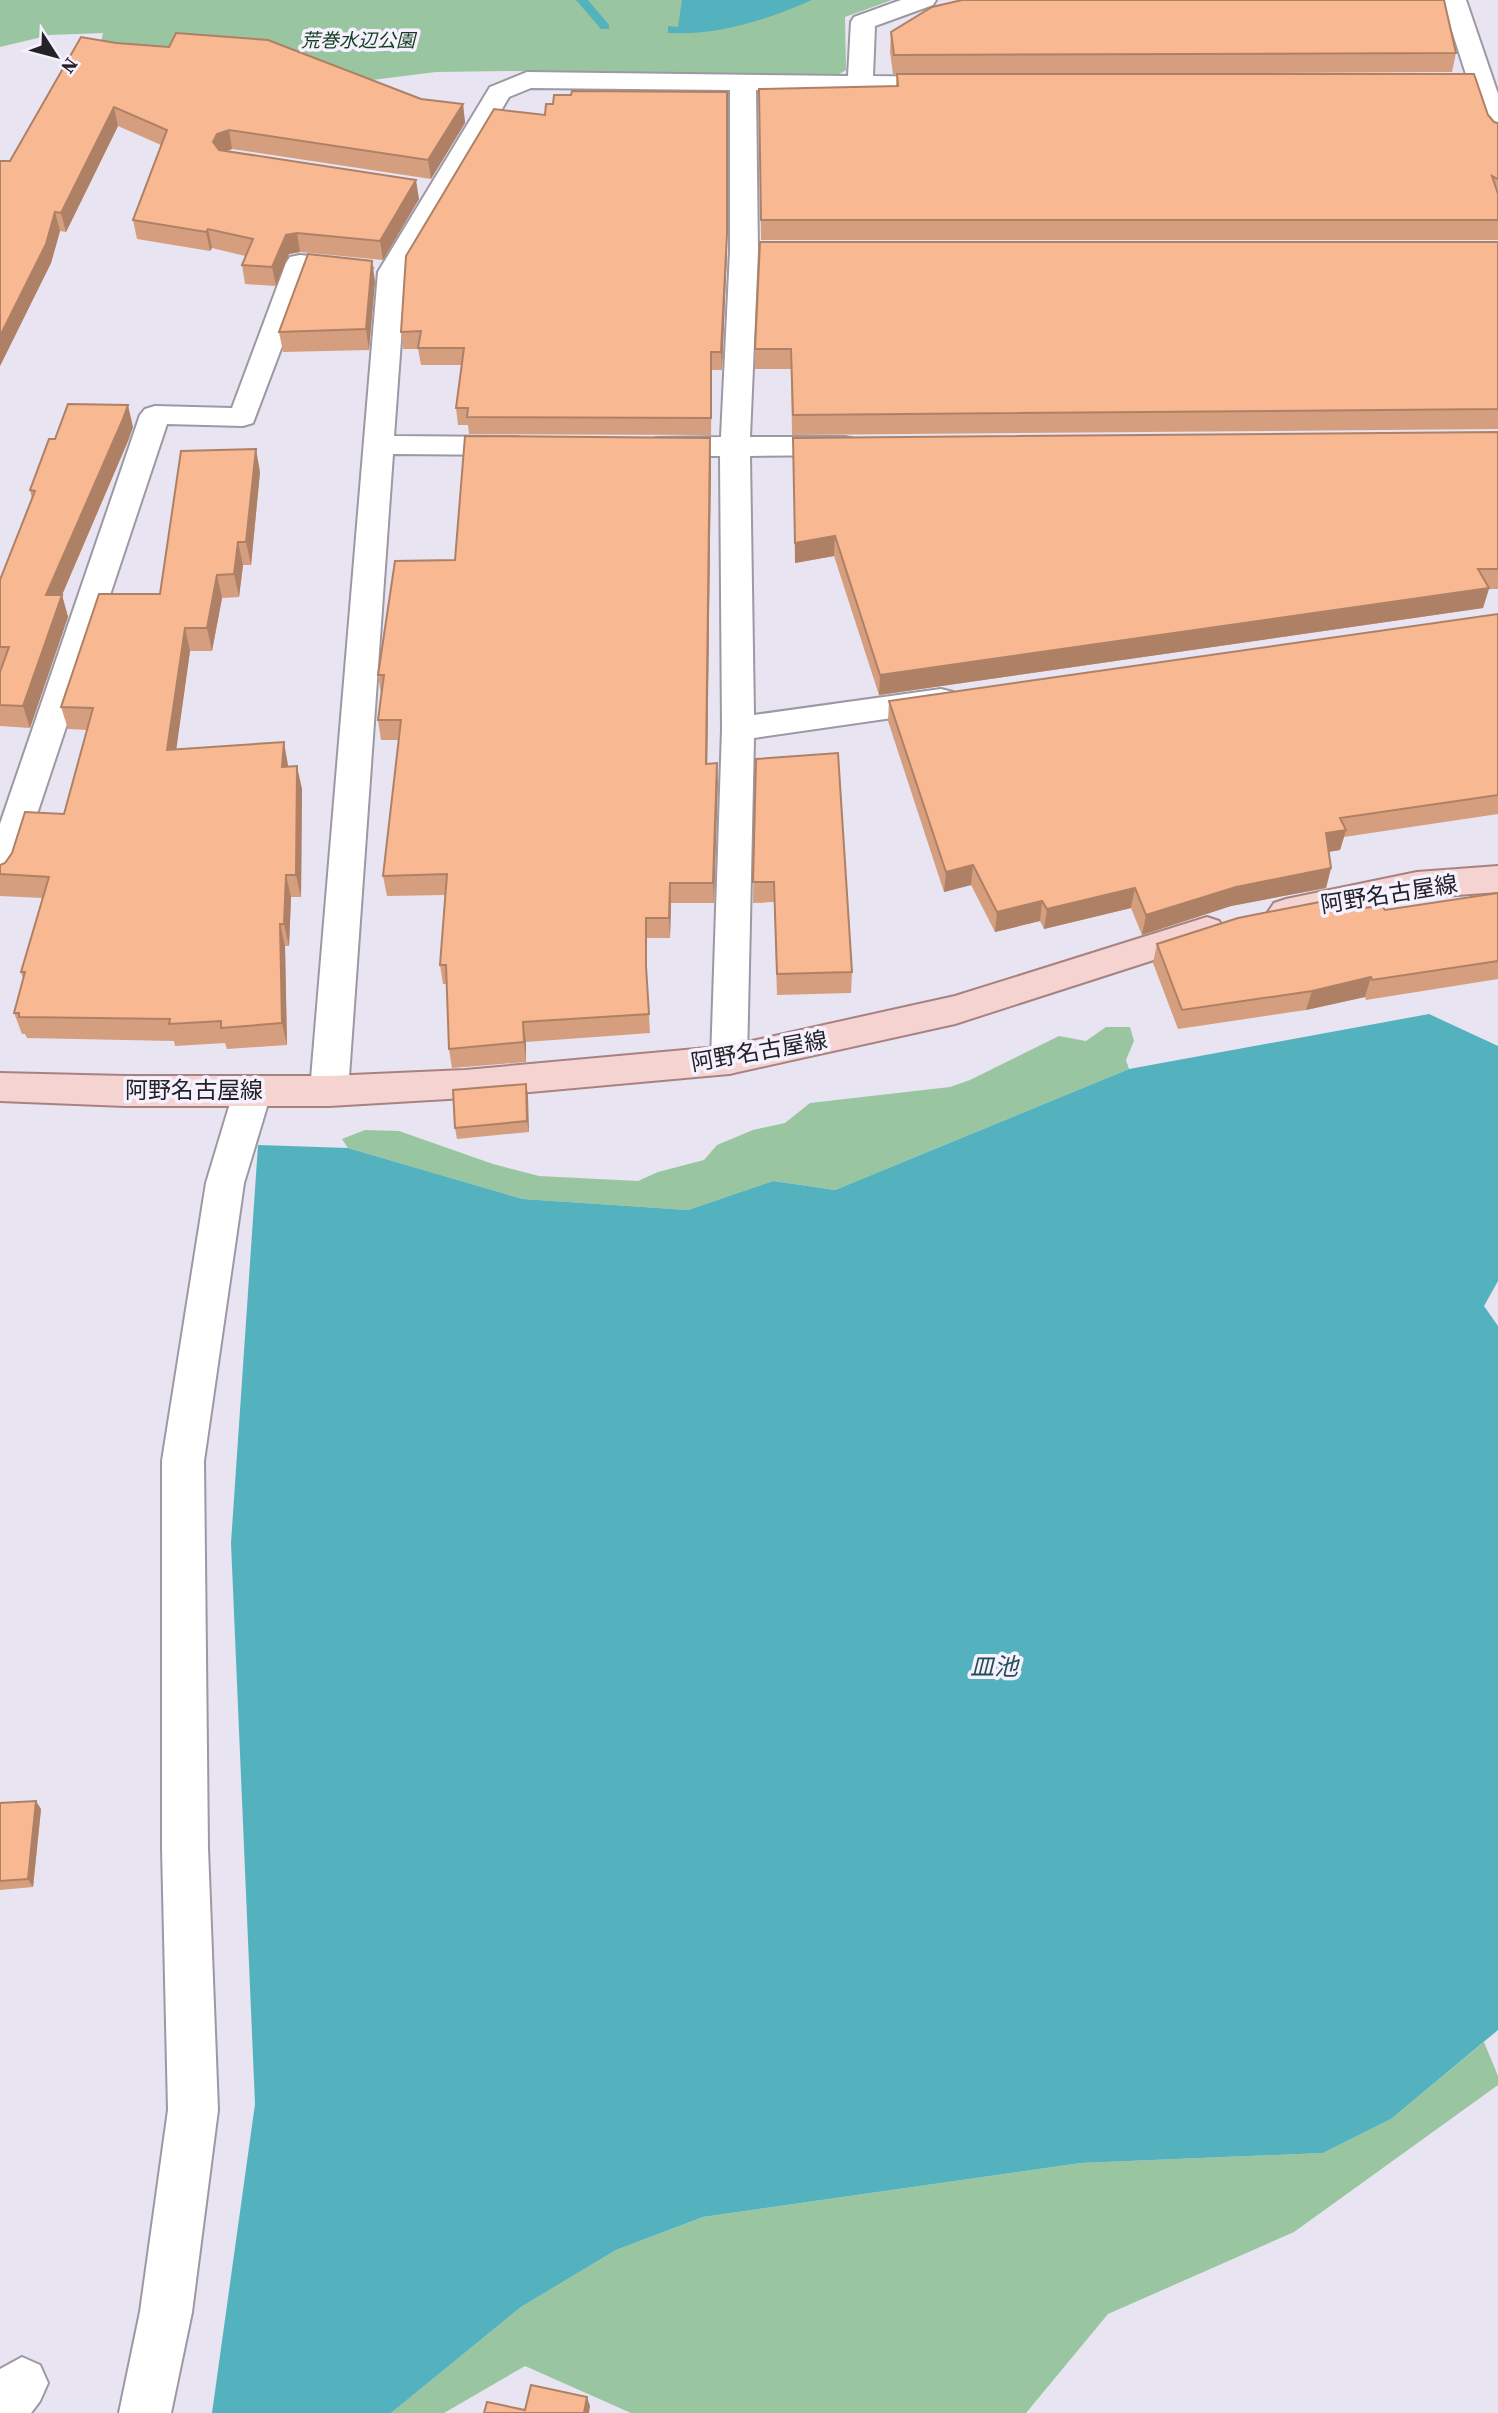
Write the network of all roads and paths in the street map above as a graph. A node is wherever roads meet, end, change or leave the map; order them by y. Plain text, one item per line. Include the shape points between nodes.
1 (924, 0) edge
2 (1454, 0) edge
3 (1454, 83) edge
4 (1482, 83) junction
5 (743, 84) junction
6 (860, 85) junction
7 (971, 85) edge
8 (1498, 133) edge
9 (392, 272) junction
10 (380, 445) junction
11 (544, 446) edge
12 (626, 446) edge
13 (874, 446) edge
14 (736, 447) junction
15 (973, 695) edge
16 (738, 729) junction
17 (0, 874) edge
18 (1498, 878) edge
19 (729, 1060) junction
20 (0, 1087) edge
21 (253, 1090) junction
22 (329, 1091) junction
23 (145, 2413) edge

1 - 6 street via 863,22
2 - 4 street
3 - 4 street
4 - 8 street
5 - 6 street
5 - 9 street via 527,80 499,92 427,189
5 - 14 street via 758,251
6 - 7 street
9 - 10 street
9 - 17 street via 300,262 243,417 155,415
10 - 11 street
10 - 22 street
12 - 14 street
13 - 14 street
14 - 16 street
15 - 16 street
16 - 19 street
18 - 19 main road, 阿野名古屋線 via 1417,885 1252,918 955,1010
19 - 22 main road, 阿野名古屋線 via 465,1084
20 - 21 main road, 阿野名古屋線
21 - 22 main road, 阿野名古屋線
21 - 23 street via 225,1183 183,1461 185,1848 193,2110 166,2312

